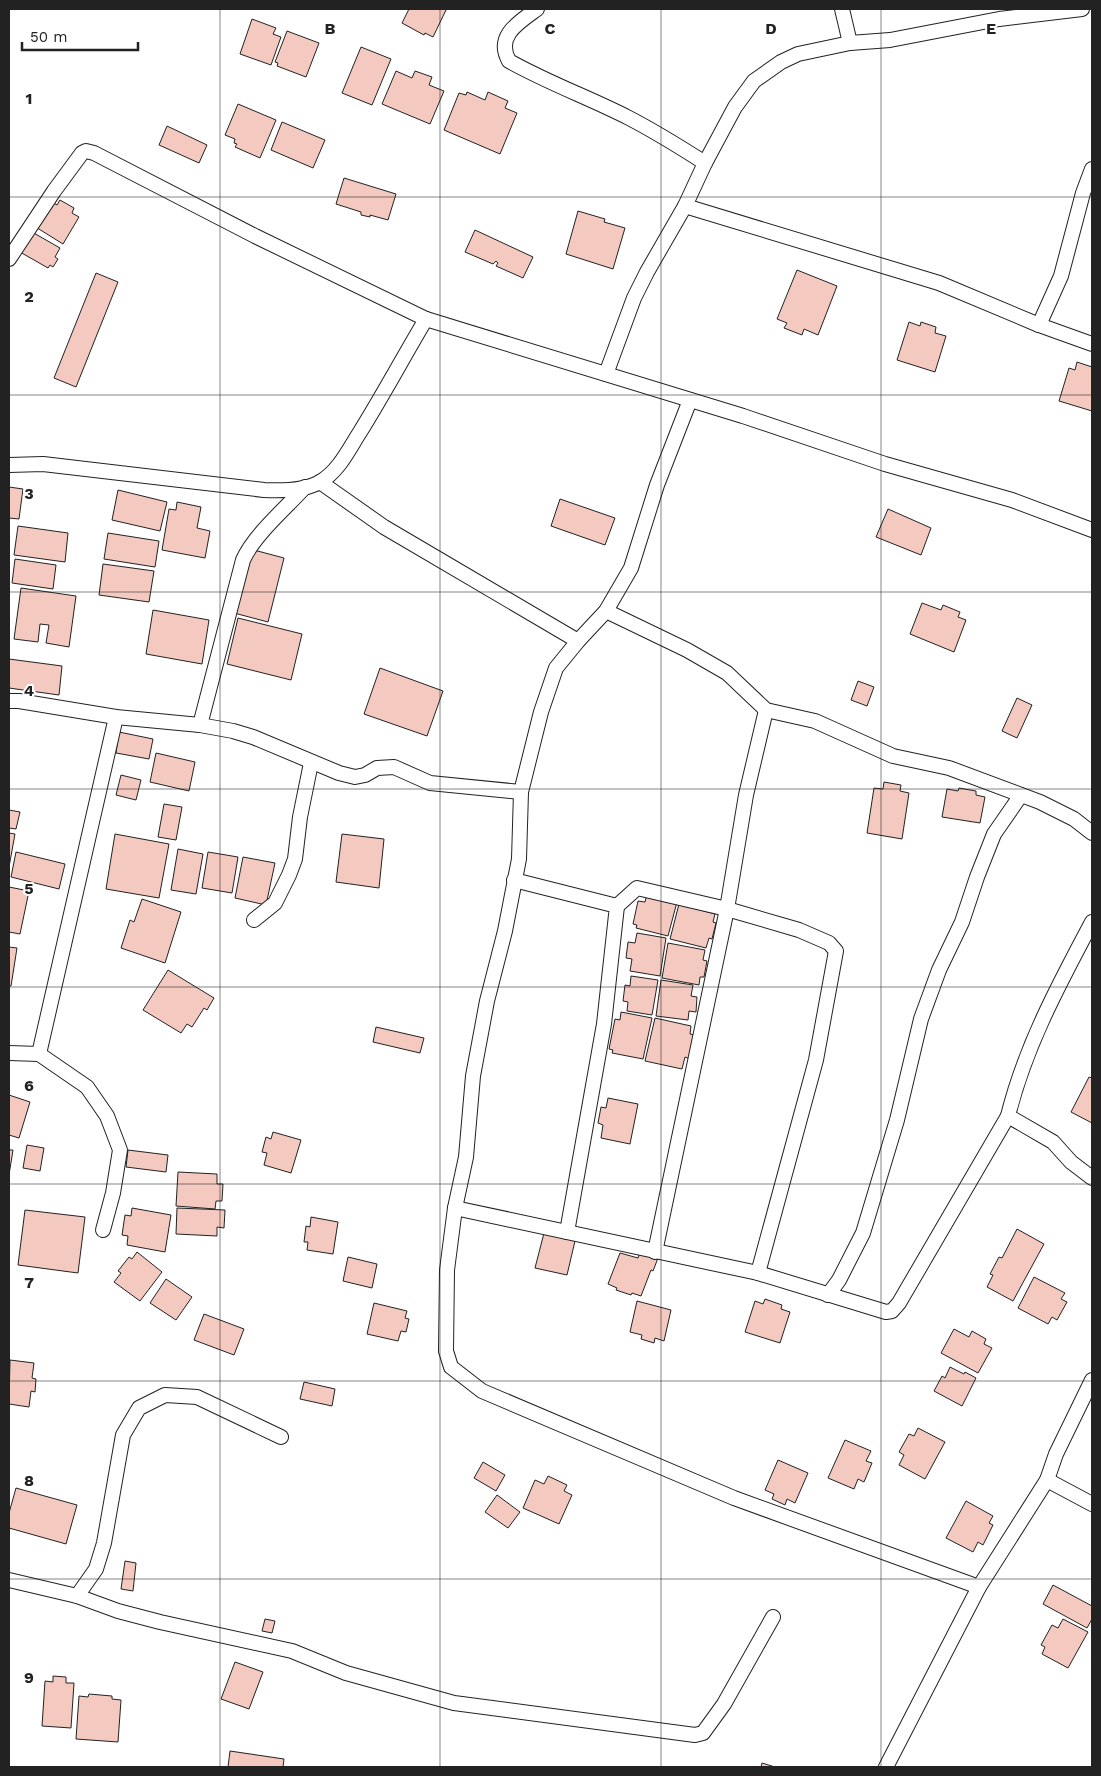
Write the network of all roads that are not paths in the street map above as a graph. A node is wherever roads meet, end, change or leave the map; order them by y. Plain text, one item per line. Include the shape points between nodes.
1 (537, 9) edge
2 (842, 9) edge
3 (1082, 9) edge
4 (850, 43) junction
5 (705, 163) junction
6 (1092, 169) edge
7 (686, 206) junction
8 (9, 260) edge
9 (426, 319) junction
10 (1040, 325) junction
11 (1092, 344) edge
12 (606, 374) junction
13 (690, 400) junction
14 (9, 465) edge
15 (320, 482) junction
16 (305, 487) junction
17 (1092, 530) edge
18 (606, 611) junction
19 (578, 641) junction
20 (9, 701) edge
21 (766, 710) junction
22 (116, 717) junction
23 (200, 726) junction
24 (311, 763) junction
25 (521, 792) junction
26 (1021, 795) junction
27 (1092, 833) edge
28 (514, 880) junction
29 (617, 906) junction
30 (727, 909) junction
31 (254, 920) dead end
32 (1092, 922) edge
33 (9, 1054) edge
34 (39, 1054) junction
35 (1008, 1116) junction
36 (1092, 1178) edge
37 (455, 1208) junction
38 (103, 1230) dead end
39 (567, 1232) junction
40 (655, 1252) junction
41 (758, 1273) junction
42 (828, 1295) junction
43 (1092, 1380) edge
44 (281, 1437) dead end
45 (1047, 1480) junction
46 (1092, 1504) edge
47 (9, 1580) edge
48 (979, 1587) junction
49 (77, 1596) junction
50 (773, 1616) dead end
51 (886, 1767) edge

1 - 5 street via 514,27 505,40 503,51 509,61 660,134
2 - 4 street
3 - 4 street via 999,19 890,40
4 - 5 street via 798,54 780,62 754,82 735,106
5 - 7 street
6 - 10 street via 1061,276
7 - 10 street via 939,283
7 - 12 street via 634,298
8 - 9 street via 54,191 86,151
9 - 12 street
9 - 15 street via 337,468
10 - 11 street
12 - 13 street
13 - 17 street via 885,464 1012,500
13 - 18 street via 631,568
14 - 16 street via 43,464 264,490
15 - 16 street
15 - 19 street via 384,527
16 - 23 street via 256,537 243,560
18 - 19 street
18 - 21 street via 688,650 727,674
19 - 25 street via 556,668 549,686
20 - 22 street
21 - 26 street via 815,721 893,756 949,768
21 - 30 street via 746,796
22 - 23 street
22 - 34 street
23 - 24 street via 253,737
24 - 25 street via 339,774 355,776 377,768 394,767 430,784
24 - 31 street via 295,859 275,903
25 - 28 street via 519,860
26 - 27 street via 1074,819
26 - 42 street via 994,834 962,922 939,970 921,1019 897,1120 863,1233
28 - 29 street
28 - 37 street via 473,1076 466,1157
29 - 30 street via 637,888
29 - 39 street via 604,1024
30 - 40 street
30 - 41 street via 799,930 829,943 836,951 816,1060
32 - 35 street via 1036,1036
33 - 34 street
34 - 38 street via 88,1087 107,1116 120,1150 114,1193
35 - 36 street via 1053,1142
35 - 42 street via 892,1311
37 - 39 street
37 - 48 street via 447,1270 446,1351 451,1367 482,1391 734,1498
39 - 40 street
40 - 41 street
41 - 42 street
43 - 45 street
44 - 49 street via 197,1398 165,1395 139,1408 123,1435 104,1543 96,1569
45 - 46 street
45 - 48 street
47 - 49 street
48 - 51 street
49 - 50 street via 160,1622 292,1650 346,1672 454,1703 696,1735 703,1732 724,1704

